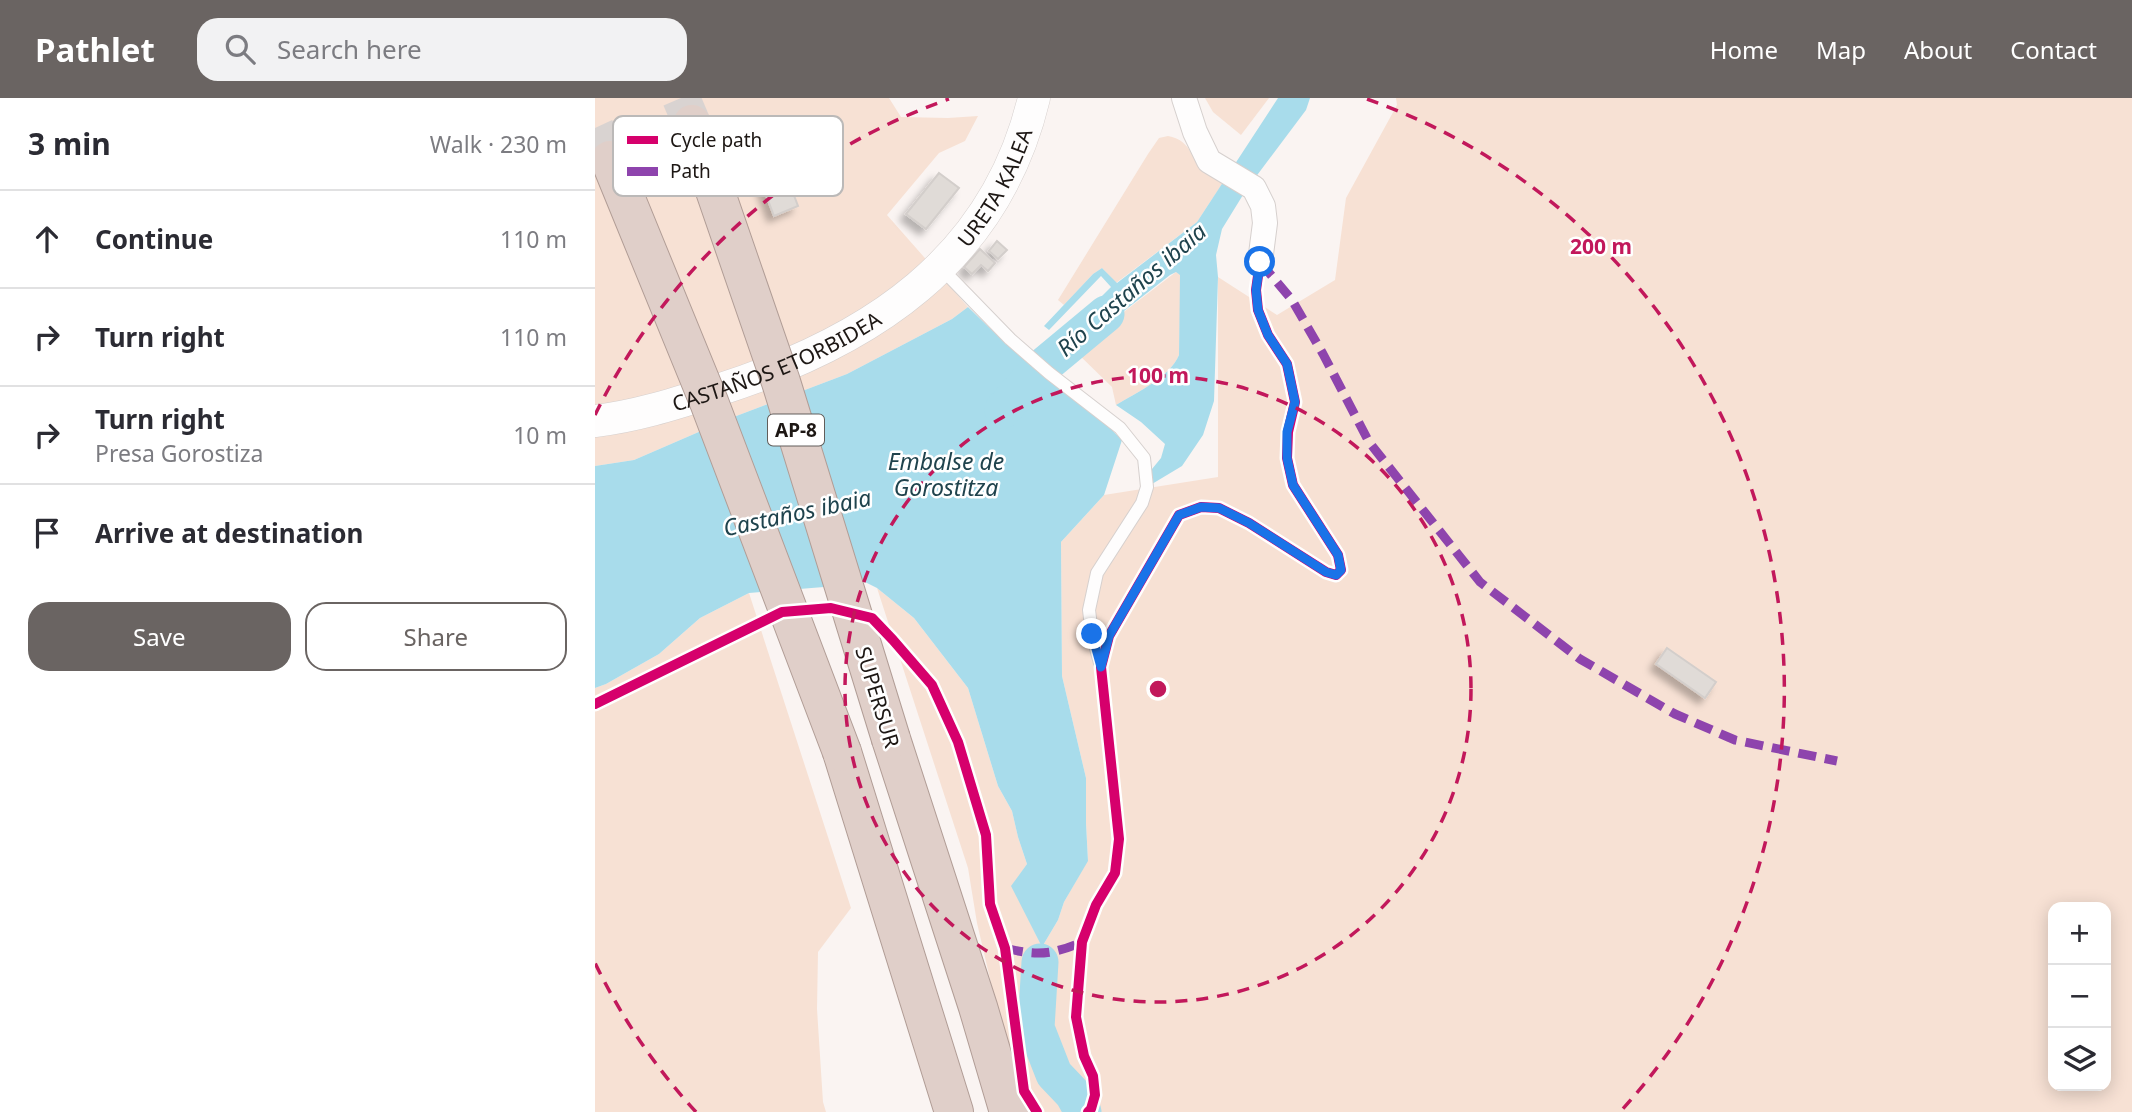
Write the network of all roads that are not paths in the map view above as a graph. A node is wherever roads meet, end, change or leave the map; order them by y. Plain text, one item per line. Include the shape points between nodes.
1 (1034, 98) edge
2 (1184, 98) edge
3 (610, 160) tunnel mouth
4 (613, 167) edge
5 (625, 196) tunnel mouth
6 (717, 196) edge
7 (1260, 262) dead end
8 (941, 268) junction
9 (595, 421) edge
10 (1101, 667) dead end
11 (954, 1112) edge
12 (1009, 1112) edge

1 - 8 street, URETA KALEA via 997,194
2 - 7 street via 1209,161 1254,188 1263,206
3 - 4 highway, bridge
5 - 11 highway, bridge via 709,402 842,752
6 - 12 highway, SUPERSUR / AP-8, bridge via 781,382
8 - 9 street, CASTAÑOS ETORBIDEA via 899,303 805,357 647,413
8 - 10 lane via 1010,339 1120,428 1144,458 1147,487 1142,503 1097,573 1090,610

